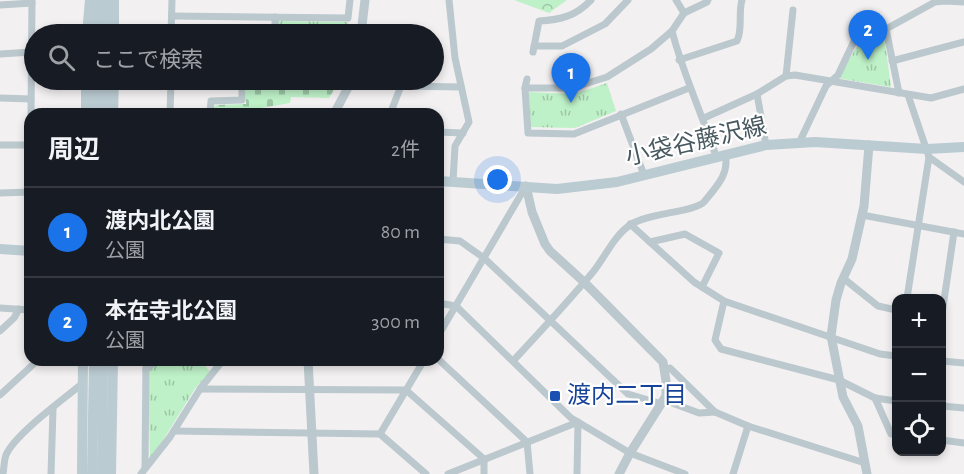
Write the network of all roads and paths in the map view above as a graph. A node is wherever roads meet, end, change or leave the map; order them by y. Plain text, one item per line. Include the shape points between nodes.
1 (90, 0) edge
2 (98, 0) edge
3 (107, 0) edge
4 (114, 0) edge
5 (172, 0) edge
6 (350, 0) edge
7 (365, 0) edge
8 (449, 0) edge
9 (591, 0) edge
10 (628, 0) edge
11 (676, 0) edge
12 (708, 0) edge
13 (742, 0) edge
14 (32, 1) edge
15 (937, 1) edge
16 (964, 2) edge
17 (0, 5) edge
18 (793, 10) dead end
19 (684, 13) junction
20 (172, 16) junction
21 (275, 17) junction
22 (32, 24) edge
23 (88, 24) edge
24 (97, 24) edge
25 (106, 24) edge
26 (114, 24) edge
27 (172, 24) edge
28 (275, 24) edge
29 (362, 24) edge
30 (886, 29) junction
31 (672, 31) junction
32 (964, 42) edge
33 (24, 52) edge
34 (0, 54) edge
35 (679, 60) junction
36 (892, 61) junction
37 (786, 76) junction
38 (527, 79) dead end
39 (831, 82) junction
40 (444, 87) edge
41 (461, 87) junction
42 (525, 88) junction
43 (689, 88) junction
44 (32, 90) edge
45 (86, 90) edge
46 (95, 90) edge
47 (105, 90) edge
48 (114, 90) edge
49 (171, 90) edge
50 (242, 90) edge
51 (347, 90) edge
52 (399, 90) edge
53 (964, 90) edge
54 (899, 93) junction
55 (756, 94) junction
56 (908, 94) junction
57 (0, 98) edge
58 (32, 99) junction
59 (31, 108) edge
60 (86, 108) edge
61 (95, 108) edge
62 (105, 108) edge
63 (113, 108) edge
64 (170, 108) edge
65 (210, 108) edge
66 (338, 108) edge
67 (392, 108) edge
68 (621, 114) junction
69 (704, 118) junction
70 (444, 132) edge
71 (463, 133) junction
72 (800, 143) junction
73 (0, 145) edge
74 (24, 145) edge
75 (766, 145) junction
76 (869, 145) junction
77 (964, 147) edge
78 (928, 153) junction
79 (720, 155) junction
80 (644, 176) junction
81 (444, 181) edge
82 (453, 182) junction
83 (964, 182) edge
84 (526, 186) junction
85 (24, 192) edge
86 (0, 193) edge
87 (862, 215) junction
88 (630, 224) junction
89 (920, 226) junction
90 (954, 232) junction
91 (964, 234) edge
92 (444, 240) edge
93 (650, 242) junction
94 (0, 249) edge
95 (24, 251) edge
96 (484, 258) junction
97 (843, 278) junction
98 (584, 282) junction
99 (702, 287) junction
100 (908, 294) edge
101 (945, 294) edge
102 (724, 302) junction
103 (444, 304) edge
104 (456, 306) junction
105 (0, 308) edge
106 (19, 309) junction
107 (24, 309) edge
108 (892, 309) edge
109 (550, 321) junction
110 (444, 326) edge
111 (0, 332) edge
112 (831, 336) junction
113 (892, 355) edge
114 (513, 361) junction
115 (946, 361) edge
116 (964, 363) edge
117 (444, 365) edge
118 (31, 366) edge
119 (83, 366) edge
120 (94, 366) edge
121 (103, 366) edge
122 (113, 366) edge
123 (146, 366) edge
124 (150, 366) edge
125 (218, 366) edge
126 (308, 366) edge
127 (420, 366) edge
128 (146, 370) junction
129 (665, 370) junction
130 (839, 381) junction
131 (83, 383) junction
132 (200, 389) junction
133 (309, 390) junction
134 (406, 390) junction
135 (0, 395) edge
136 (875, 398) junction
137 (892, 400) edge
138 (663, 402) junction
139 (946, 406) edge
140 (964, 408) edge
141 (53, 409) junction
142 (715, 412) junction
143 (578, 422) junction
144 (748, 426) junction
145 (174, 431) junction
146 (312, 433) junction
147 (380, 434) junction
148 (892, 434) edge
149 (946, 441) edge
150 (527, 442) junction
151 (964, 443) edge
152 (3, 453) edge
153 (630, 453) junction
154 (484, 459) junction
155 (865, 463) junction
156 (143, 471) edge
157 (3, 474) edge
158 (51, 474) edge
159 (82, 474) edge
160 (92, 474) edge
161 (102, 474) edge
162 (111, 474) edge
163 (314, 474) edge
164 (426, 474) edge
165 (448, 474) edge
166 (484, 474) edge
167 (530, 474) edge
168 (577, 474) edge
169 (620, 474) edge
170 (685, 474) edge
171 (733, 474) edge
172 (867, 474) edge

1 - 23 main road
2 - 24 main road
3 - 25 main road
4 - 26 main road
5 - 20 street
6 - 21 street via 348,18
7 - 29 street
8 - 41 street
9 - 10 street via 581,10 559,20 539,21 534,49 562,46 604,24
11 - 19 street
12 - 19 street
13 - 35 street via 737,41
14 - 17 street
14 - 22 street
15 - 16 street
15 - 30 street
18 - 37 street
19 - 31 street
20 - 21 street
20 - 27 street
21 - 28 street
30 - 36 street
30 - 39 street via 855,39
31 - 35 street
31 - 42 street via 607,77 572,88
32 - 36 street
33 - 34 street
35 - 43 street
36 - 54 street
37 - 39 street
37 - 55 street
38 - 42 street
39 - 54 street
39 - 72 street
40 - 41 street
41 - 71 street via 469,122
42 - 68 street via 528,133 574,134
43 - 68 street
43 - 69 street
44 - 58 street
45 - 60 main road
46 - 61 main road
47 - 62 main road
48 - 63 main road
49 - 64 street
50 - 65 street via 242,100 211,101
51 - 66 street
52 - 67 street
53 - 56 street via 931,98
54 - 56 street
55 - 69 street
55 - 75 street
56 - 78 street
57 - 58 street
58 - 59 street
68 - 80 street
69 - 79 street
70 - 71 street
71 - 82 street via 455,146
72 - 75 main road, 小袋谷藤沢線
72 - 76 main road, 小袋谷藤沢線
73 - 74 street
75 - 79 main road, 小袋谷藤沢線
76 - 78 main road, 小袋谷藤沢線
76 - 87 street
77 - 78 main road, 小袋谷藤沢線
78 - 83 street
78 - 89 street
79 - 80 main road, 小袋谷藤沢線
79 - 88 street via 728,164 726,171 701,205
80 - 84 main road, 小袋谷藤沢線 via 587,187
81 - 82 main road, 小袋谷藤沢線
82 - 84 main road, 小袋谷藤沢線
84 - 96 street
84 - 98 street via 545,244
85 - 86 street
87 - 89 street
87 - 97 street via 852,259
88 - 93 street
88 - 98 street
89 - 90 street
89 - 100 street
90 - 91 street
90 - 101 street
92 - 96 street via 460,241
93 - 99 street
93 - 99 street via 685,234 719,253
94 - 95 main road
96 - 104 street
96 - 109 street
97 - 108 street via 878,306
97 - 112 street
98 - 109 street
98 - 129 street via 663,362
99 - 102 street
102 - 112 street
102 - 130 street via 715,340 721,349
103 - 104 street
104 - 110 street
104 - 114 street
105 - 106 street
106 - 107 street
106 - 111 street
109 - 114 street
109 - 138 street via 628,394
112 - 113 street
112 - 130 street
114 - 143 street
115 - 116 street
117 - 150 street
118 - 135 street
119 - 131 main road
120 - 160 main road
121 - 161 main road
122 - 162 main road
123 - 128 street
124 - 128 street
125 - 132 street
126 - 133 street
127 - 134 street
128 - 156 street
129 - 138 street
129 - 142 street via 670,368
130 - 136 street
130 - 155 street via 858,426
131 - 141 street
131 - 159 main road
132 - 133 street
132 - 145 street
133 - 134 street
133 - 146 street
134 - 147 street
134 - 154 street
136 - 137 street
136 - 148 street
138 - 142 street via 699,413
138 - 153 street
139 - 140 street
141 - 152 street
141 - 158 street
142 - 144 street
143 - 150 street
143 - 153 street
143 - 168 street
144 - 155 street
144 - 171 street
145 - 146 street
145 - 156 street
146 - 147 street
146 - 163 street
147 - 164 street
149 - 151 street
150 - 154 street
150 - 167 street
152 - 157 street
153 - 169 street
153 - 170 street
154 - 165 street
154 - 166 street
155 - 172 street

